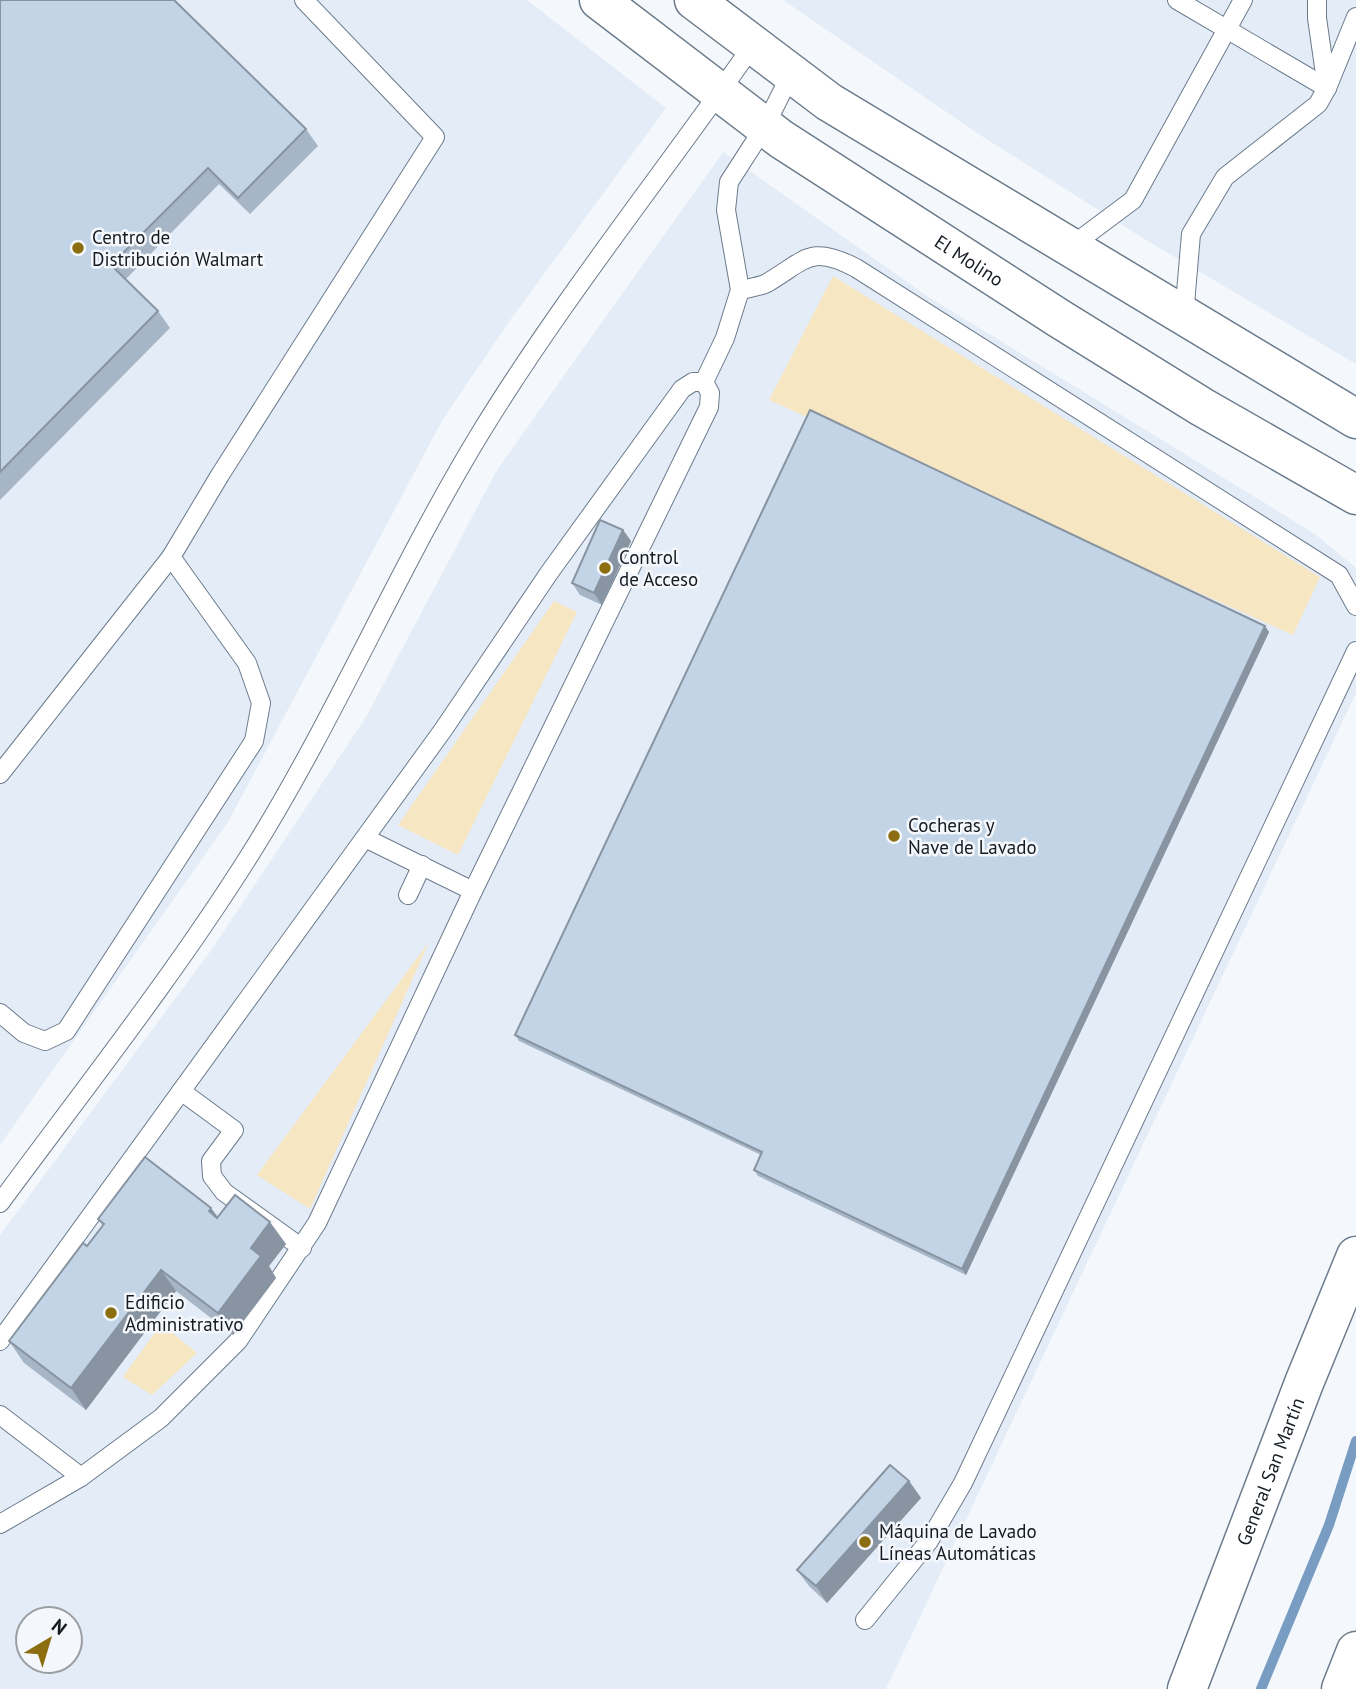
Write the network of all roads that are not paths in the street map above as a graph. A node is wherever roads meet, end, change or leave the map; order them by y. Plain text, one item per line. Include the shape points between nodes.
1 (304, 0) edge
2 (599, 0) edge
3 (694, 0) edge
4 (1177, 0) edge
5 (1243, 0) edge
6 (1317, 0) edge
7 (1356, 17) edge
8 (1227, 30) junction
9 (754, 45) junction
10 (1356, 50) edge
11 (791, 74) junction
12 (1327, 88) junction
13 (720, 92) junction
14 (765, 127) junction
15 (1070, 247) junction
16 (740, 290) junction
17 (1184, 316) junction
18 (704, 382) junction
19 (1356, 419) edge
20 (1348, 485) edge
21 (171, 557) junction
22 (1356, 606) edge
23 (1356, 651) edge
24 (0, 774) edge
25 (365, 838) junction
26 (422, 865) junction
27 (473, 891) junction
28 (408, 895) dead end
29 (0, 1013) edge
30 (181, 1091) junction
31 (0, 1203) edge
32 (302, 1248) junction
33 (1356, 1256) edge
34 (0, 1341) edge
35 (0, 1415) edge
36 (81, 1477) junction
37 (0, 1524) edge
38 (865, 1620) dead end
39 (1356, 1651) edge
40 (1187, 1689) edge
41 (1341, 1689) edge

1 - 21 lane via 435,137
2 - 13 main road, El Molino
3 - 9 main road
4 - 8 lane
5 - 8 lane
6 - 12 lane
7 - 12 lane
8 - 12 lane
8 - 15 lane via 1133,200
9 - 11 main road
9 - 13 lane
10 - 12 lane
11 - 14 lane
11 - 15 main road via 835,106
12 - 17 lane via 1318,104 1225,177 1191,234
13 - 14 main road, El Molino
13 - 31 lane via 559,314 481,431 251,853 154,995
14 - 16 lane via 729,182 726,210
14 - 20 main road, El Molino via 1202,407
15 - 17 main road
16 - 18 lane via 725,338
16 - 22 lane via 764,285 811,255 834,256 1339,575
17 - 19 main road
18 - 25 lane via 682,389
18 - 27 lane via 710,393 709,407
21 - 24 lane
21 - 29 lane via 247,663 261,703 254,741 65,1031 45,1041 24,1033
23 - 38 lane via 963,1483 929,1541
25 - 26 lane
25 - 30 lane
26 - 27 lane
26 - 28 lane
27 - 32 lane
30 - 32 lane via 234,1130 211,1161 212,1176 224,1192
30 - 34 lane
32 - 36 lane via 238,1341 161,1418
33 - 40 main road, General San Martín
35 - 36 lane
36 - 37 lane
39 - 41 main road

